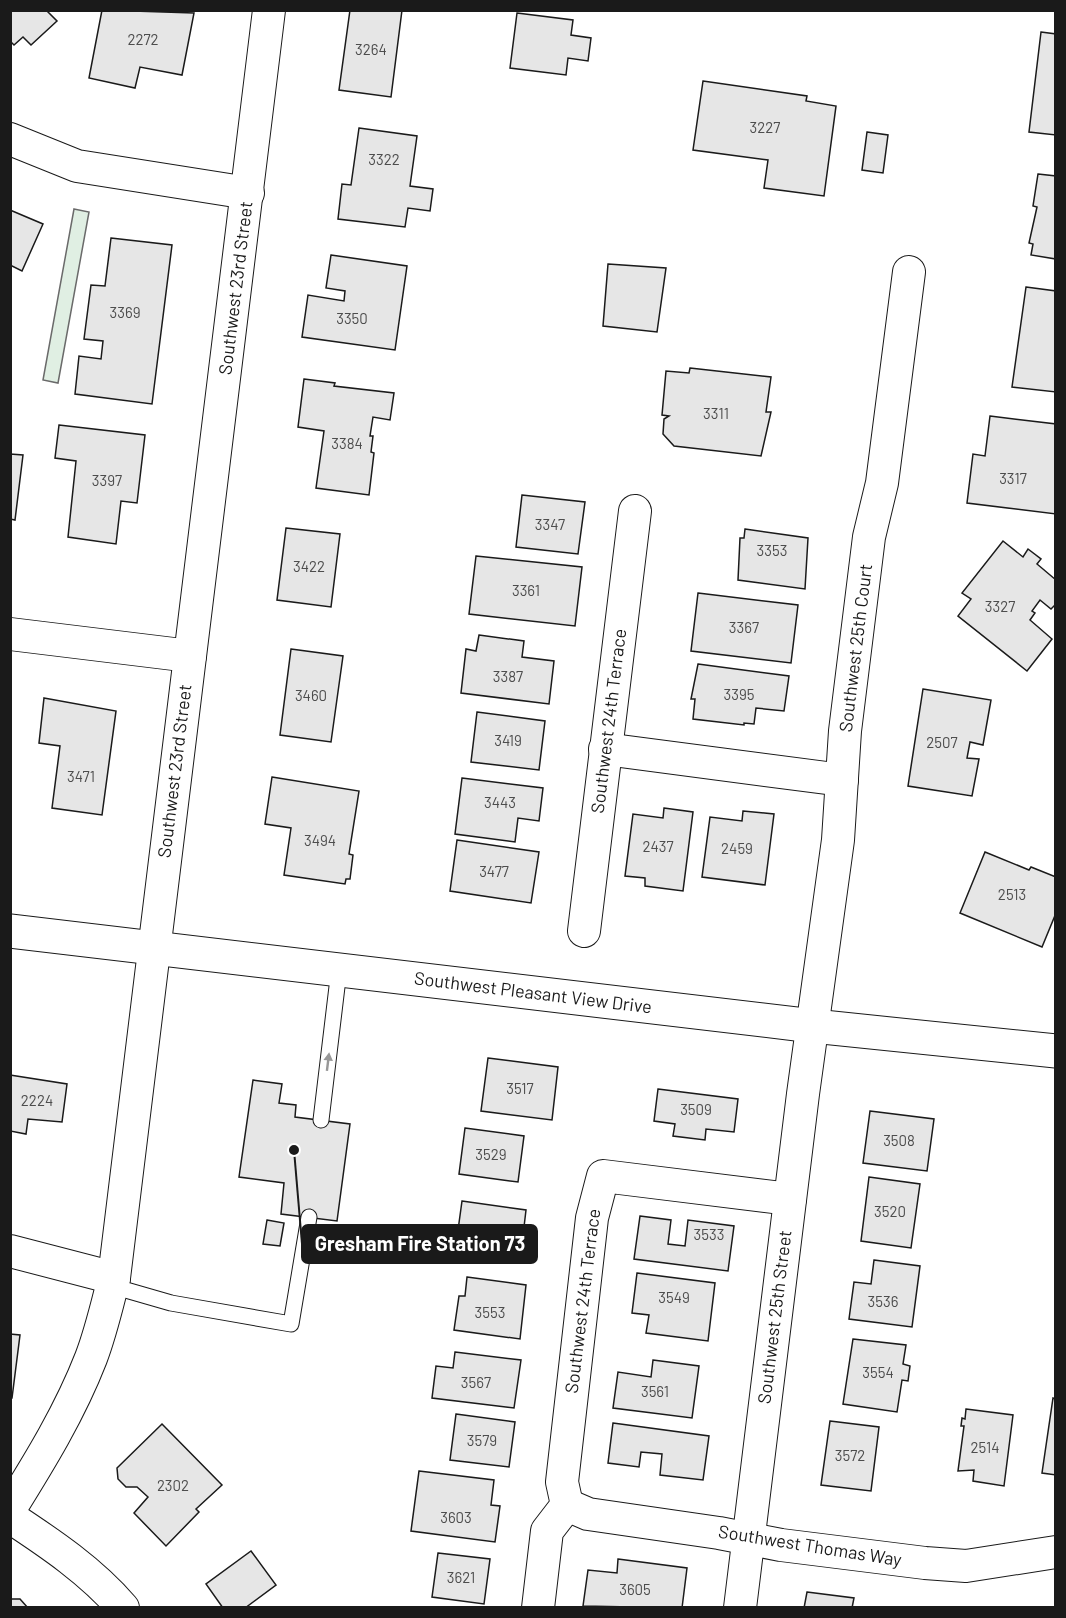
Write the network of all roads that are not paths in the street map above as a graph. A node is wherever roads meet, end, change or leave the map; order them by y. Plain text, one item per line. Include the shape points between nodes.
1 (269, 10) edge
2 (10, 139) edge
3 (248, 193) junction
4 (909, 272) dead end
5 (635, 511) dead end
6 (10, 634) edge
7 (190, 656) junction
8 (605, 748) junction
9 (842, 780) junction
10 (10, 931) edge
11 (584, 931) dead end
12 (153, 948) junction
13 (339, 970) junction
14 (813, 1026) junction
15 (1056, 1051) edge
16 (321, 1120) dead end
17 (790, 1199) junction
18 (309, 1217) dead end
19 (10, 1251) edge
20 (113, 1282) junction
21 (567, 1505) junction
22 (10, 1509) edge
23 (10, 1517) edge
24 (748, 1538) junction
25 (1056, 1552) edge
26 (123, 1608) edge
27 (538, 1608) edge
28 (740, 1608) edge

1 - 3 street, Southwest 23rd Street
2 - 3 street via 77,166
3 - 7 street, Southwest 23rd Street
4 - 9 street, Southwest 25th Court via 882,483 869,537
5 - 8 street, Southwest 24th Terrace
6 - 7 street
7 - 12 street, Southwest 23rd Street
8 - 9 street
8 - 11 street, Southwest 24th Terrace
9 - 14 street, Southwest 25th Court via 838,840
10 - 12 main road, Southwest Pleasant View Drive
12 - 13 main road, Southwest Pleasant View Drive
12 - 20 street, Southwest 23rd Street
13 - 14 main road, Southwest Pleasant View Drive
16 -> 13 lane
14 - 15 main road, Southwest Pleasant View Drive
14 - 17 street, Southwest 25th Street
17 - 21 street, Southwest 24th Terrace via 603,1176 592,1218 562,1482
17 - 24 street, Southwest 25th Street
18 - 20 lane via 291,1324 171,1303
19 - 20 street
20 - 22 street, Southwest 23rd Street via 91,1358 73,1398 50,1446
21 - 24 street, Southwest Thomas Way via 588,1514
21 - 27 street via 548,1531
23 - 26 street via 60,1550
24 - 25 street, Southwest Thomas Way via 966,1566
24 - 28 street, Southwest 25th Street

